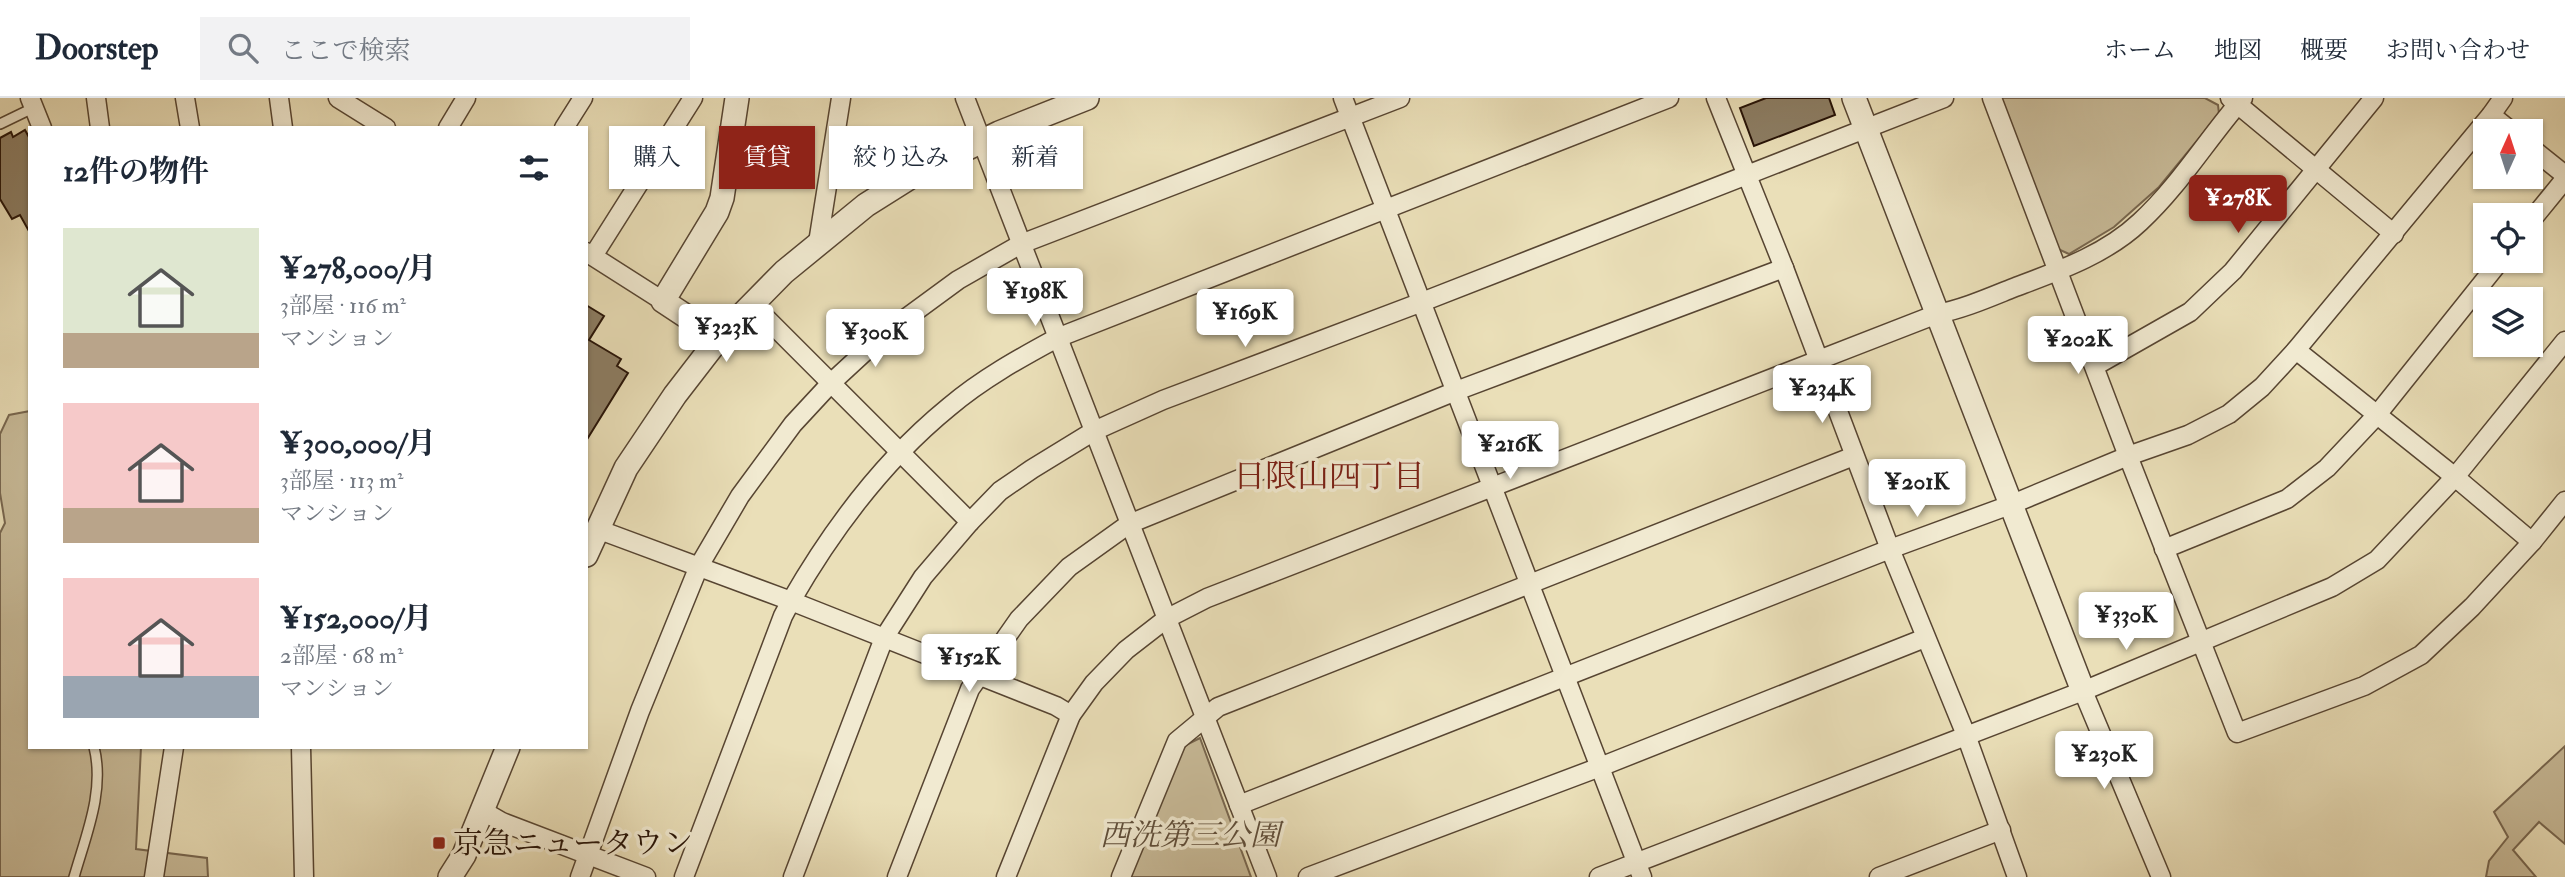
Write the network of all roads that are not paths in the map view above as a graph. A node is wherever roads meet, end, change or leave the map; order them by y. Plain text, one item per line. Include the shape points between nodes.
1 (96, 98) edge
2 (185, 98) edge
3 (279, 98) edge
4 (466, 98) edge
5 (583, 98) edge
6 (693, 98) edge
7 (737, 98) edge
8 (841, 98) edge
9 (965, 98) edge
10 (1087, 98) edge
11 (1343, 98) edge
12 (1400, 98) edge
13 (1669, 98) edge
14 (1716, 98) edge
15 (1854, 98) edge
16 (1944, 98) edge
17 (1992, 98) edge
18 (2374, 98) edge
19 (2503, 98) edge
20 (2237, 100) edge
21 (351, 101) edge
22 (31, 103) edge
23 (2491, 115) junction
24 (1350, 117) junction
25 (2496, 119) edge
26 (0, 124) edge
27 (41, 126) edge
28 (100, 126) edge
29 (190, 126) edge
30 (283, 126) edge
31 (383, 126) edge
32 (449, 126) edge
33 (565, 126) edge
34 (1866, 129) junction
35 (981, 142) junction
36 (2543, 158) edge
37 (2318, 169) junction
38 (1746, 175) junction
39 (2565, 177) edge
40 (2543, 205) edge
41 (1385, 208) junction
42 (2394, 234) junction
43 (818, 243) junction
44 (1021, 244) junction
45 (590, 254) edge
46 (1784, 268) junction
47 (2057, 272) junction
48 (2490, 273) edge
49 (663, 301) junction
50 (1422, 302) junction
51 (752, 304) junction
52 (1937, 314) junction
53 (719, 338) junction
54 (1057, 338) junction
55 (2565, 341) edge
56 (2296, 350) junction
57 (1820, 361) junction
58 (2095, 366) junction
59 (831, 383) junction
60 (1456, 391) junction
61 (2376, 416) junction
62 (1094, 431) junction
63 (900, 451) junction
64 (1854, 456) junction
65 (2128, 456) junction
66 (2455, 477) junction
67 (1493, 489) junction
68 (2565, 502) edge
69 (2010, 505) junction
70 (970, 522) junction
71 (1129, 524) junction
72 (597, 529) junction
73 (2532, 542) junction
74 (1890, 549) junction
75 (2164, 549) junction
76 (588, 550) edge
77 (699, 566) junction
78 (1529, 582) junction
79 (791, 601) junction
80 (1166, 620) junction
81 (884, 638) junction
82 (1925, 638) junction
83 (2201, 642) junction
84 (977, 676) junction
85 (1566, 676) junction
86 (2083, 691) junction
87 (1071, 715) junction
88 (1204, 716) junction
89 (1966, 735) junction
90 (94, 749) edge
91 (174, 749) edge
92 (301, 749) edge
93 (507, 749) edge
94 (1600, 767) junction
95 (1239, 805) junction
96 (483, 811) junction
97 (2001, 830) junction
98 (589, 856) junction
99 (1639, 870) edge
100 (74, 877) edge
101 (154, 877) edge
102 (304, 877) edge
103 (450, 877) edge
104 (579, 877) edge
105 (646, 877) edge
106 (684, 877) edge
107 (793, 877) edge
108 (897, 877) edge
109 (1006, 877) edge
110 (1121, 877) edge
111 (1267, 877) edge
112 (1308, 877) edge
113 (1599, 877) edge
114 (1879, 877) edge
115 (2017, 877) edge
116 (2161, 877) edge

1 - 28 street
2 - 29 street
3 - 30 street
4 - 32 street
5 - 33 street
6 - 45 street
7 - 49 street via 717,212
8 - 43 street
9 - 35 street
10 - 35 street
11 - 24 street
12 - 24 street
13 - 41 street
14 - 38 street
15 - 34 street
16 - 34 street
17 - 47 street
18 - 37 street
19 - 23 street
20 - 37 street
20 - 47 street via 2182,175 2140,222 2102,250
21 - 31 street
22 - 26 lane
22 - 27 street
23 - 25 street
23 - 42 street
24 - 41 street
24 - 44 street
34 - 38 street
34 - 52 street
35 - 43 street via 920,171
35 - 44 street
36 - 39 street
37 - 42 street
37 - 58 street via 2233,271 2190,312
38 - 46 street
38 - 50 street
39 - 40 street
41 - 50 street
41 - 54 street
42 - 56 street
43 - 51 street
44 - 54 street
44 - 59 street via 947,288 883,335
45 - 49 street
46 - 57 street
46 - 60 street
47 - 52 street
47 - 58 street
48 - 61 street
49 - 53 street
50 - 60 street
50 - 62 street via 1163,400
51 - 53 street
51 - 59 street
52 - 57 street
52 - 69 street
53 - 72 street via 626,468
54 - 62 street
54 - 63 street via 1005,366 950,406
55 - 66 street
56 - 61 street
56 - 65 street via 2262,387 2228,414 2188,435
57 - 64 street
57 - 67 street
58 - 65 street
59 - 63 street
59 - 77 street via 793,424 740,496
60 - 67 street
60 - 71 street
61 - 66 street
61 - 75 street via 2327,468 2287,499
62 - 70 street via 1000,491
62 - 71 street
63 - 70 street
63 - 79 street via 861,496
64 - 74 street
64 - 78 street
65 - 69 street
65 - 75 street
66 - 73 street
66 - 83 street via 2377,560 2332,587
67 - 78 street
67 - 80 street via 1207,598
68 - 73 street
69 - 74 street
69 - 86 street
70 - 81 street via 923,577
71 - 80 street
71 - 84 street via 1069,567 1019,619
72 - 76 street
72 - 77 street
73 - 83 street via 2421,655 2364,686 2237,733
74 - 82 street
74 - 85 street
75 - 83 street
77 - 79 street
77 - 98 street via 640,711
78 - 85 street
78 - 88 street
79 - 81 street
79 - 106 street
80 - 87 street via 1126,650
80 - 88 street
81 - 84 street
81 - 107 street
82 - 89 street
82 - 94 street
83 - 86 street
84 - 87 street
84 - 108 street
85 - 94 street
85 - 95 street
86 - 89 street
86 - 116 street
87 - 109 street
88 - 95 street
88 - 110 street via 1177,741
89 - 97 street
89 - 99 street
90 - 100 lane via 96,799
91 - 101 street
92 - 102 street
93 - 96 street
94 - 99 street
94 - 112 street
95 - 111 street
96 - 98 street
96 - 103 street
97 - 114 street
97 - 115 street
98 - 104 street
98 - 105 street
99 - 113 street

